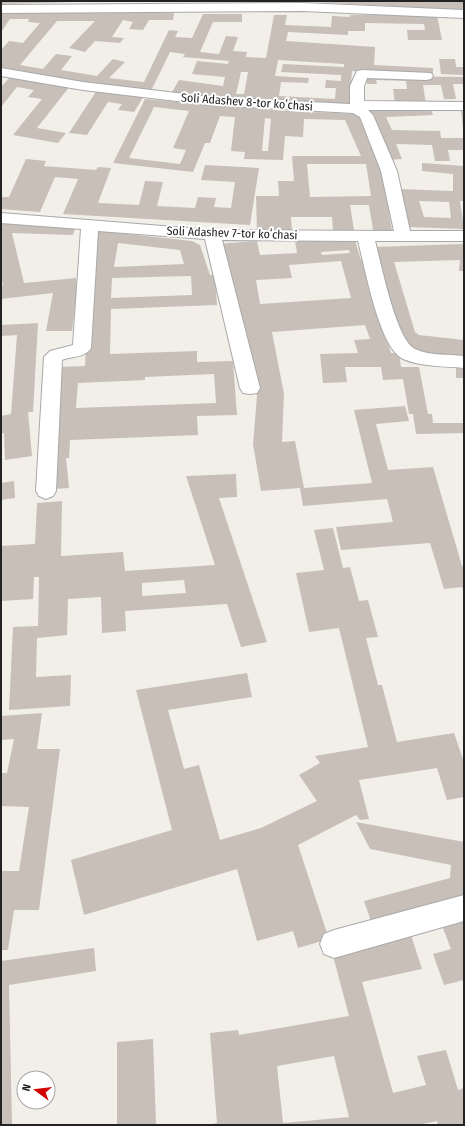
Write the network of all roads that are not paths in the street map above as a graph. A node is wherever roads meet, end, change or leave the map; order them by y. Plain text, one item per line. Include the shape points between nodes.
1 (143, 4) edge
2 (303, 4) edge
3 (1, 9) edge
4 (464, 14) edge
5 (1, 72) edge
6 (426, 76) dead end
7 (464, 106) edge
8 (357, 109) junction
9 (1, 218) edge
10 (90, 224) junction
11 (212, 234) junction
12 (365, 236) junction
13 (404, 236) junction
14 (464, 236) edge
15 (464, 362) edge
16 (250, 388) dead end
17 (46, 491) dead end
18 (464, 908) edge
19 (334, 944) dead end

1 - 2 street
1 - 3 street
2 - 4 street
5 - 8 street, Soli Adashev 8-tor koʻchasi via 83,86 211,101
6 - 8 street via 362,74 357,86
7 - 8 street, Soli Adashev 8-tor koʻchasi via 367,105
8 - 13 street via 366,115 389,171
9 - 10 street, Soli Adashev 7-tor koʻchasi
10 - 11 street, Soli Adashev 7-tor koʻchasi
10 - 17 street via 82,348 77,351 60,352 53,357
11 - 12 street, Soli Adashev 7-tor koʻchasi
11 - 16 street
12 - 13 street, Soli Adashev 7-tor koʻchasi
12 - 15 street via 390,329 403,350 415,356
13 - 14 street, Soli Adashev 7-tor koʻchasi
18 - 19 street

